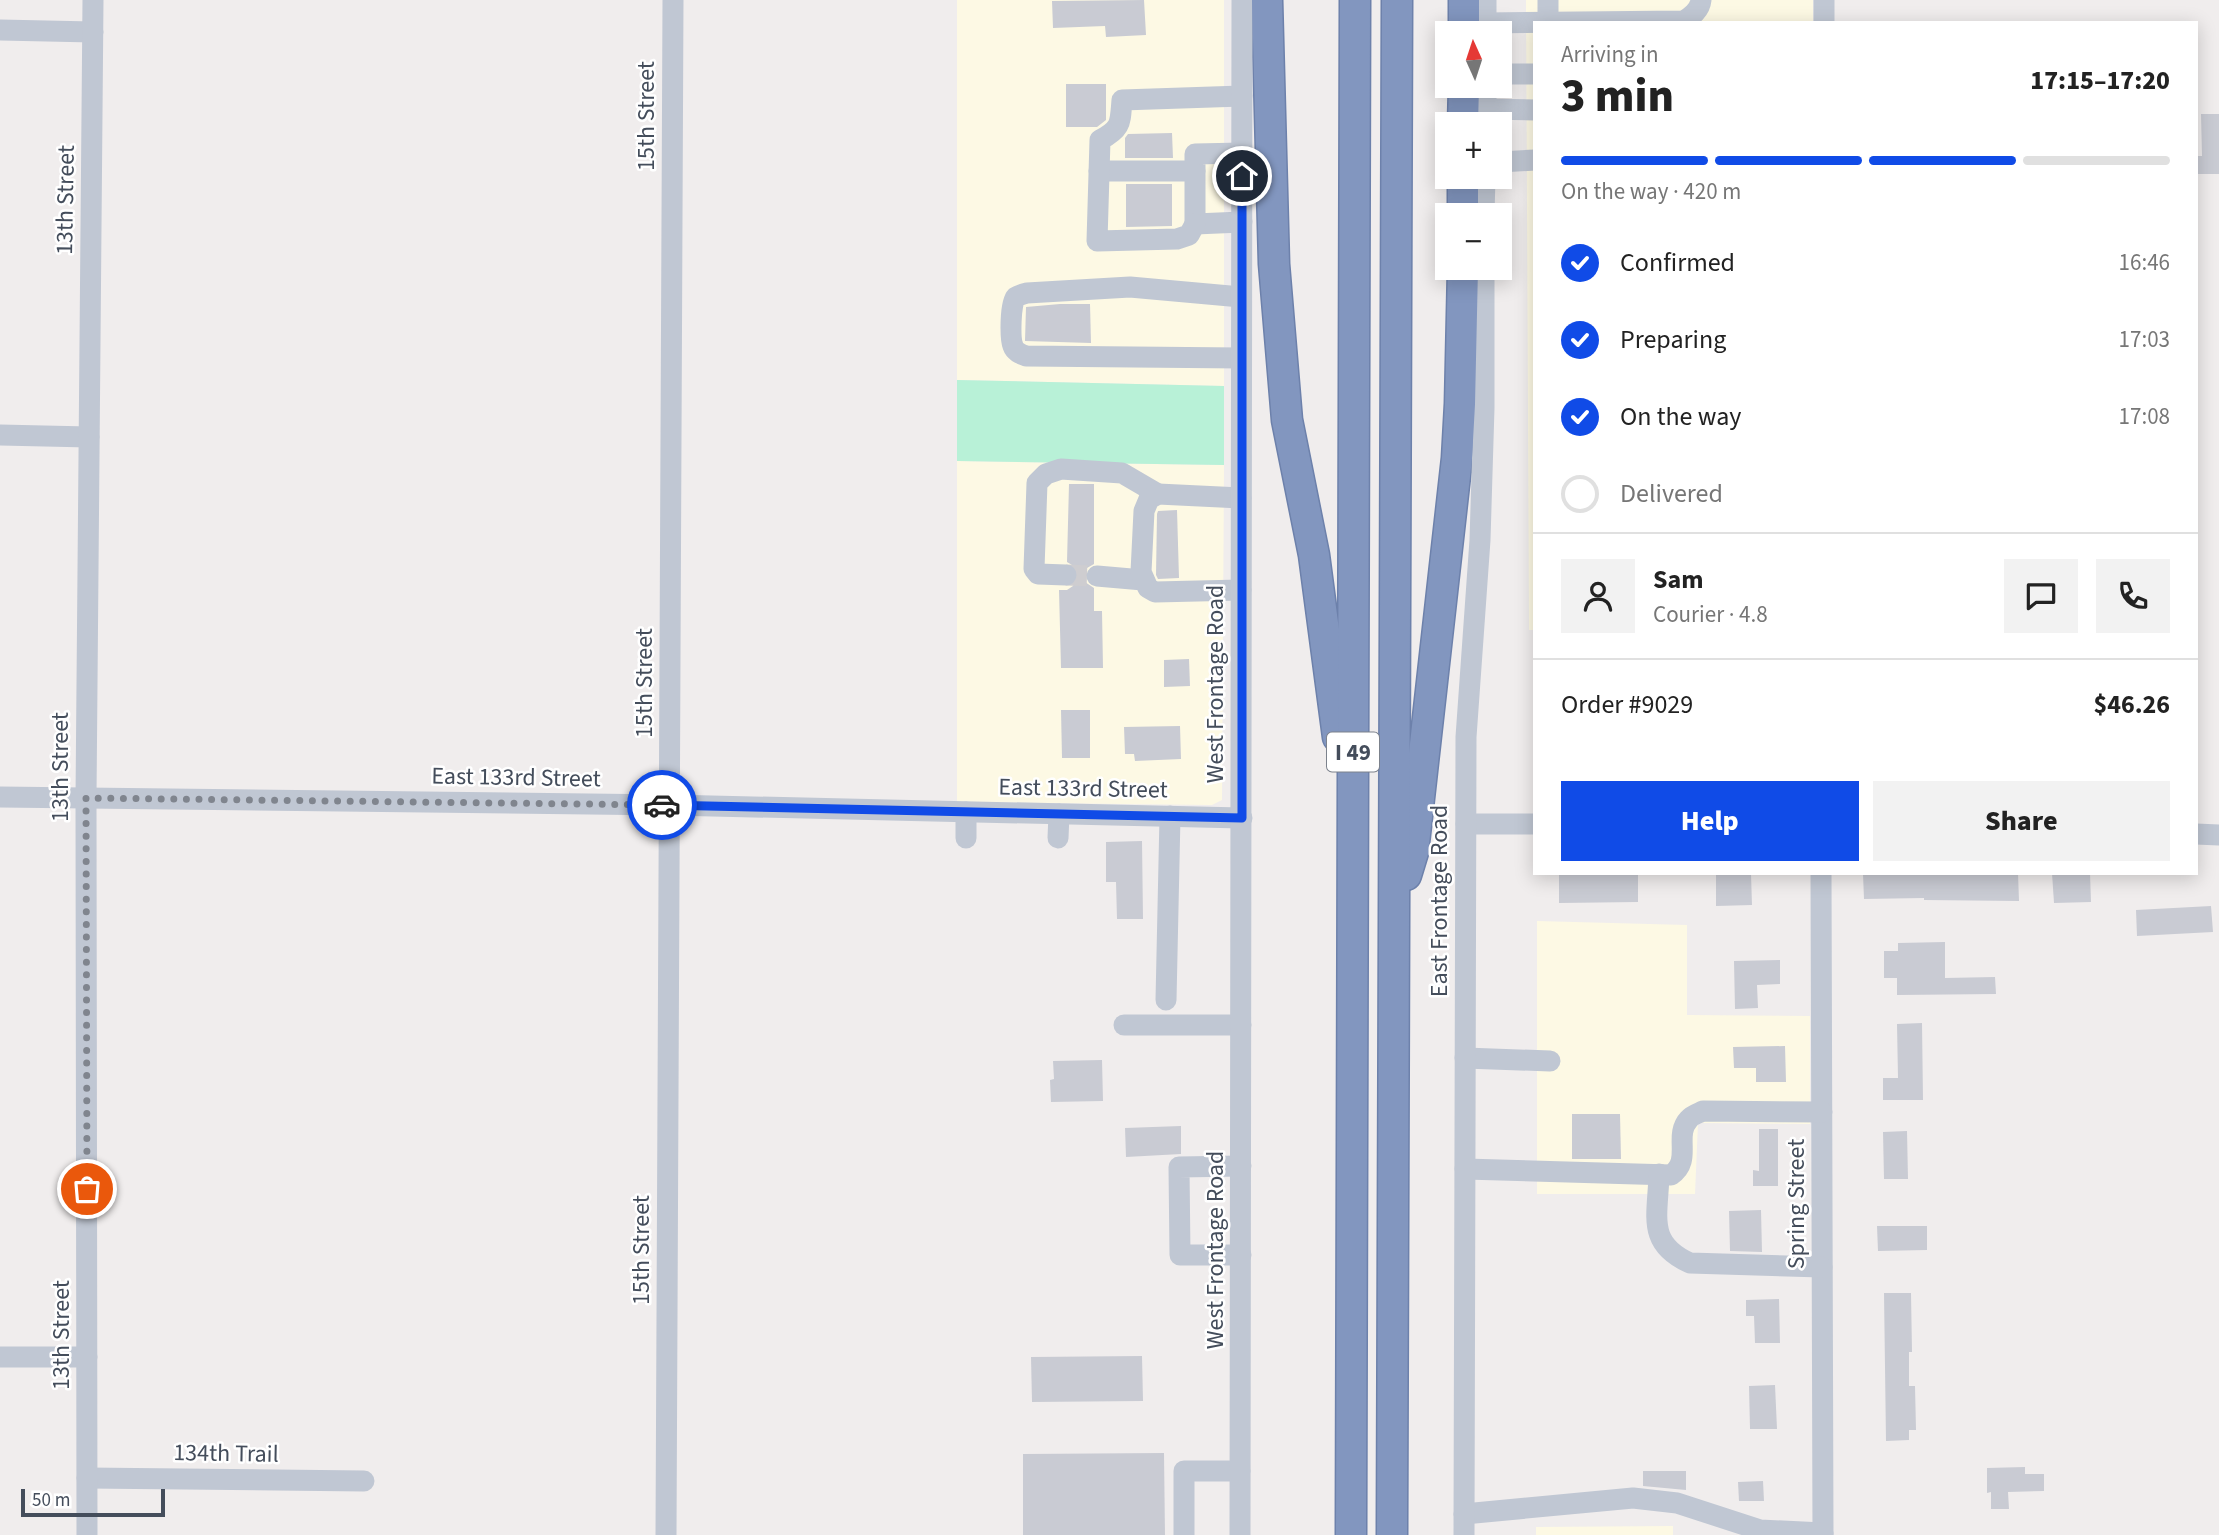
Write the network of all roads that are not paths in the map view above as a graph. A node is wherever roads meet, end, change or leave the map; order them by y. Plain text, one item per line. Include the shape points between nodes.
1 (93, 0) edge
2 (673, 0) edge
3 (1242, 0) edge
4 (1267, 0) edge
5 (1355, 0) edge
6 (1397, 0) edge
7 (1464, 0) edge
8 (1486, 0) edge
9 (1548, 0) edge
10 (1701, 0) edge
11 (1824, 0) edge
12 (1474, 21) edge
13 (1481, 21) edge
14 (1548, 21) edge
15 (1684, 21) edge
16 (1824, 21) edge
17 (1533, 25) edge
18 (1512, 27) edge
19 (0, 30) edge
20 (93, 32) junction
21 (1512, 74) edge
22 (1533, 74) edge
23 (1242, 96) junction
24 (1533, 110) edge
25 (1512, 114) edge
26 (1242, 153) junction
27 (1533, 160) edge
28 (1512, 162) edge
29 (1099, 171) junction
30 (1195, 171) junction
31 (1242, 222) junction
32 (1195, 224) junction
33 (1463, 280) edge
34 (1484, 280) edge
35 (1241, 297) junction
36 (1241, 358) junction
37 (0, 435) edge
38 (89, 437) junction
39 (1158, 494) junction
40 (1241, 498) junction
41 (1066, 575) tunnel mouth
42 (1097, 576) tunnel mouth
43 (1143, 580) junction
44 (1241, 590) junction
45 (0, 797) edge
46 (86, 798) junction
47 (670, 805) junction
48 (966, 812) junction
49 (1059, 814) junction
50 (1170, 816) junction
51 (1242, 818) junction
52 (1466, 824) junction
53 (1533, 824) edge
54 (2198, 834) edge
55 (2219, 835) edge
56 (967, 838) dead end
57 (1058, 838) dead end
58 (1353, 857) junction
59 (1821, 875) edge
60 (1393, 919) junction
61 (1166, 1000) dead end
62 (1241, 1024) junction
63 (1124, 1025) dead end
64 (1465, 1058) junction
65 (1550, 1061) dead end
66 (1822, 1112) junction
67 (1241, 1166) junction
68 (1465, 1169) junction
69 (1659, 1174) junction
70 (1241, 1255) junction
71 (1822, 1267) junction
72 (0, 1357) edge
73 (87, 1357) junction
74 (1240, 1471) junction
75 (88, 1478) junction
76 (364, 1481) dead end
77 (1464, 1524) edge
78 (1823, 1534) edge
79 (87, 1535) edge
80 (666, 1535) edge
81 (1184, 1535) edge
82 (1240, 1535) edge
83 (1351, 1535) edge
84 (1392, 1535) edge

1 - 20 street, 13th Street
2 - 47 street, 15th Street
3 - 23 street, West Frontage Road
4 - 58 highway via 1274,264 1287,420 1314,555
5 - 58 highway, I 49
6 - 60 highway, I 49
7 - 12 highway
8 - 13 street
9 - 14 street
10 - 15 street via 1694,15
11 - 16 street
17 - 18 street
19 - 20 street
20 - 38 street, 13th Street
21 - 22 street
23 - 26 street, West Frontage Road
23 - 29 street via 1122,100 1120,124 1100,140
24 - 25 street
26 - 30 street via 1195,154
26 - 31 street, West Frontage Road
27 - 28 street
29 - 30 street
29 - 32 street via 1097,241 1177,239 1189,235
30 - 32 street
31 - 32 street
31 - 35 street, West Frontage Road
33 - 60 highway via 1460,404 1449,539 1413,852
34 - 52 street, East Frontage Road via 1480,540 1466,737
35 - 36 street, West Frontage Road
35 - 36 street via 1130,287 1027,293 1018,295 1012,311 1012,346 1026,356
36 - 40 street, West Frontage Road
37 - 38 street
38 - 46 street, 13th Street
39 - 40 street
39 - 41 street via 1122,473 1061,469 1046,474 1037,483 1034,569 1038,574
39 - 43 street via 1143,511
40 - 44 street, West Frontage Road
42 - 43 street
43 - 44 street via 1155,592
44 - 51 street, West Frontage Road
45 - 46 street, East 133rd Street
46 - 47 street, East 133rd Street
46 - 73 street, 13th Street
47 - 48 street, East 133rd Street
47 - 80 street, 15th Street
48 - 49 street, East 133rd Street
48 - 56 street
49 - 50 street, East 133rd Street
49 - 57 street
50 - 51 street, East 133rd Street
50 - 61 street
51 - 62 street, West Frontage Road
52 - 53 street
52 - 64 street, East Frontage Road
54 - 55 street
58 - 83 highway, I 49
59 - 66 street, Spring Street
60 - 84 highway, I 49
62 - 63 street
62 - 67 street, West Frontage Road
64 - 65 street
64 - 68 street, East Frontage Road
66 - 69 street via 1703,1111 1689,1118 1683,1128 1679,1169 1671,1175
66 - 71 street, Spring Street
67 - 70 street, West Frontage Road
67 - 70 street via 1179,1167 1181,1255
68 - 69 street
68 - 77 street, East Frontage Road
69 - 71 street via 1658,1233 1675,1256 1690,1263
70 - 74 street, West Frontage Road
71 - 78 street, Spring Street
72 - 73 street
73 - 75 street, 13th Street
74 - 81 street via 1184,1471
74 - 82 street, West Frontage Road
75 - 76 street, 134th Trail
75 - 79 street, 13th Street
77 - 78 street via 1633,1498 1677,1503 1760,1530

